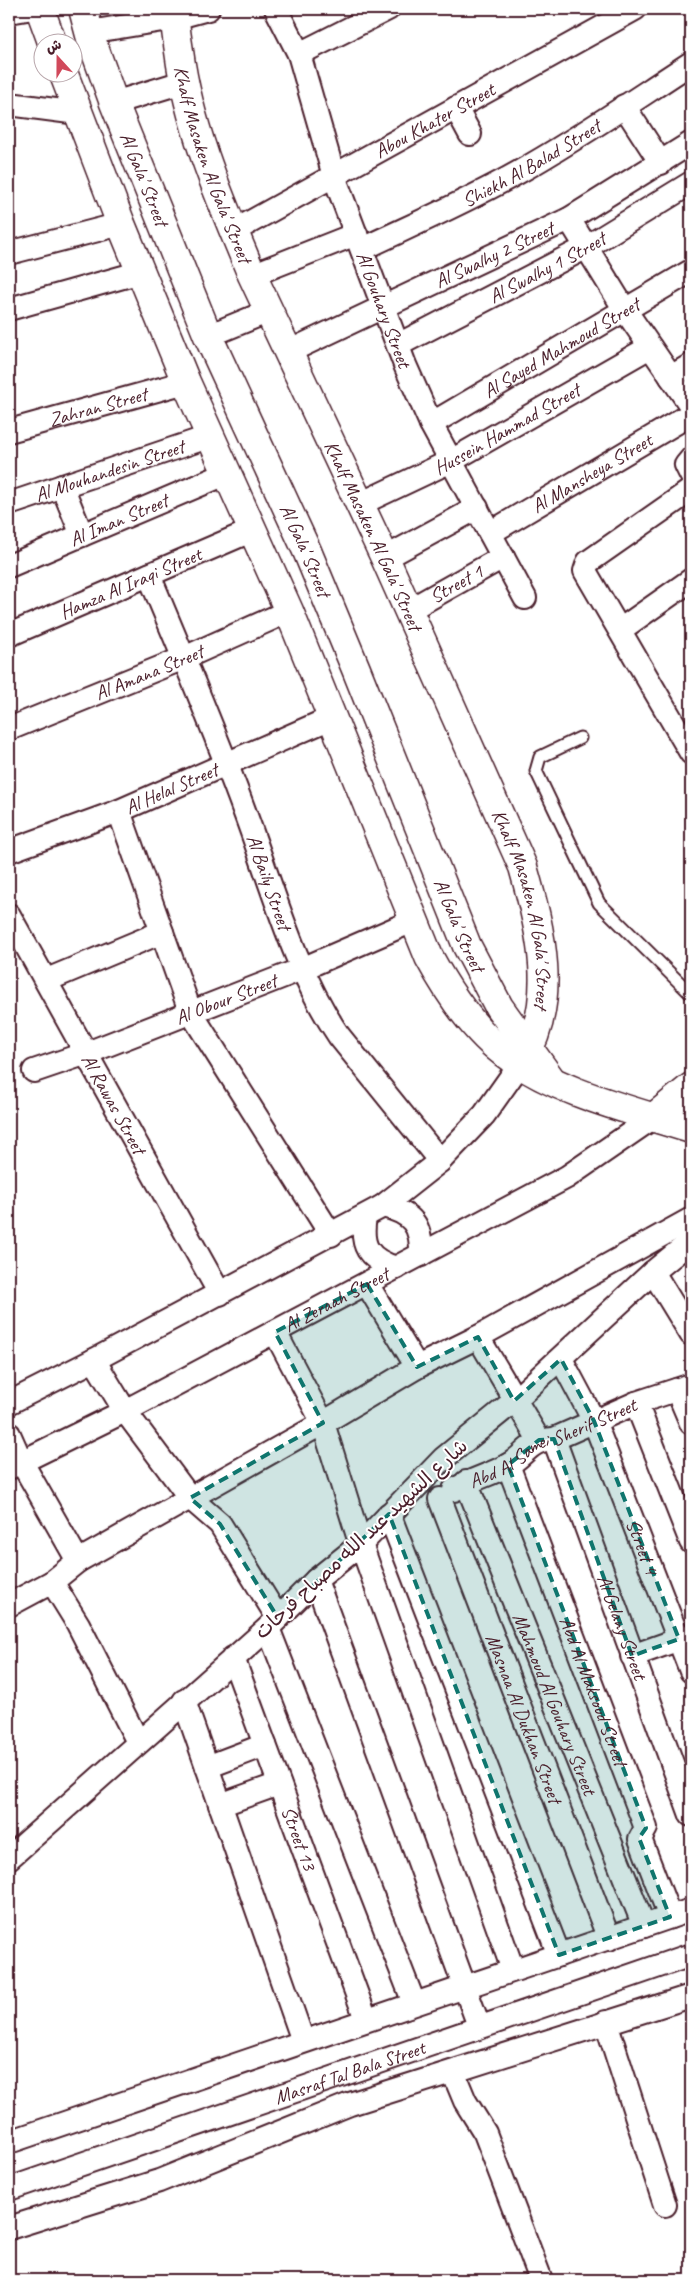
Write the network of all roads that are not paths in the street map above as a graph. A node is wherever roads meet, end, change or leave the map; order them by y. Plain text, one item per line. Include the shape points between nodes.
1 (27, 9) edge
2 (40, 9) edge
3 (208, 9) edge
4 (276, 9) edge
5 (388, 9) edge
6 (636, 9) edge
7 (9, 12) edge
8 (175, 13) edge
9 (48, 32) edge
10 (84, 32) edge
11 (300, 54) junction
12 (691, 63) edge
13 (67, 82) edge
14 (183, 82) junction
15 (114, 103) junction
16 (9, 104) edge
17 (624, 106) junction
18 (456, 108) junction
19 (78, 113) junction
20 (470, 134) dead end
21 (691, 143) edge
22 (661, 163) junction
23 (334, 176) junction
24 (691, 184) edge
25 (568, 219) junction
26 (121, 224) junction
27 (234, 231) junction
28 (359, 242) junction
29 (585, 248) junction
30 (9, 253) edge
31 (691, 271) edge
32 (141, 272) junction
33 (252, 275) junction
34 (9, 308) edge
35 (384, 308) junction
36 (269, 310) junction
37 (625, 310) junction
38 (208, 336) junction
39 (398, 346) junction
40 (650, 347) junction
41 (288, 352) junction
42 (691, 365) edge
43 (671, 377) junction
44 (186, 382) junction
45 (691, 406) edge
46 (691, 414) edge
47 (431, 424) junction
48 (9, 431) edge
49 (211, 436) junction
50 (691, 459) edge
51 (451, 461) junction
52 (228, 473) junction
53 (691, 474) edge
54 (62, 486) junction
55 (691, 490) edge
56 (9, 504) edge
57 (360, 504) junction
58 (477, 508) junction
59 (253, 530) junction
60 (490, 533) junction
61 (82, 535) junction
62 (503, 557) junction
63 (385, 558) junction
64 (9, 566) edge
65 (150, 575) junction
66 (691, 580) edge
67 (525, 598) dead end
68 (409, 610) junction
69 (289, 611) junction
70 (620, 630) junction
71 (9, 635) edge
72 (184, 658) junction
73 (356, 669) junction
74 (318, 683) junction
75 (331, 718) junction
76 (9, 729) edge
77 (580, 738) dead end
78 (387, 744) junction
79 (691, 753) edge
80 (348, 760) junction
81 (227, 762) junction
82 (119, 811) junction
83 (9, 851) edge
84 (9, 915) edge
85 (415, 920) junction
86 (162, 932) junction
87 (302, 969) junction
88 (47, 980) junction
89 (691, 994) edge
90 (190, 1011) junction
91 (86, 1053) junction
92 (525, 1056) junction
93 (34, 1071) dead end
94 (691, 1087) edge
95 (654, 1117) junction
96 (691, 1130) edge
97 (440, 1161) junction
98 (374, 1212) junction
99 (691, 1219) edge
100 (331, 1235) junction
101 (691, 1243) edge
102 (421, 1255) junction
103 (396, 1268) junction
104 (653, 1272) junction
105 (367, 1284) junction
106 (220, 1294) junction
107 (275, 1332) junction
108 (691, 1334) edge
109 (478, 1337) junction
110 (560, 1359) junction
111 (94, 1360) junction
112 (417, 1367) junction
113 (684, 1387) edge
114 (514, 1401) junction
115 (636, 1402) junction
116 (9, 1403) edge
117 (126, 1411) junction
118 (594, 1421) junction
119 (323, 1423) junction
120 (691, 1423) edge
121 (9, 1434) edge
122 (547, 1439) junction
123 (15, 1464) edge
124 (508, 1465) junction
125 (466, 1482) junction
126 (420, 1485) junction
127 (190, 1498) junction
128 (440, 1499) junction
129 (389, 1514) junction
130 (691, 1542) edge
131 (361, 1544) junction
132 (78, 1561) junction
133 (316, 1580) junction
134 (52, 1582) junction
135 (9, 1606) edge
136 (273, 1623) junction
137 (685, 1637) edge
138 (632, 1656) junction
139 (233, 1658) junction
140 (691, 1671) edge
141 (184, 1702) junction
142 (138, 1742) junction
143 (264, 1744) junction
144 (207, 1767) junction
145 (279, 1784) junction
146 (220, 1805) junction
147 (691, 1815) edge
148 (9, 1858) edge
149 (681, 1913) edge
150 (644, 1926) junction
151 (609, 1939) junction
152 (559, 1955) junction
153 (691, 1955) edge
154 (513, 1970) junction
155 (465, 1986) junction
156 (691, 1996) edge
157 (414, 2003) junction
158 (366, 2019) junction
159 (606, 2022) junction
160 (479, 2026) junction
161 (303, 2040) junction
162 (453, 2072) junction
163 (9, 2142) edge
164 (9, 2189) edge
165 (665, 2205) dead end
166 (9, 2228) edge
167 (541, 2280) edge

1 - 7 street
2 - 9 street
3 - 8 street
4 - 11 street, Al Gouhary Street
5 - 11 street
6 - 18 street, Abou Khater Street
8 - 10 street
8 - 14 street, Khalf Masaken Al Gala' Street
10 - 15 street, Al Gala' Street
11 - 23 street, Al Gouhary Street
12 - 17 street, Shiekh Al Balad Street
13 - 19 street, Al Gala' Street
14 - 15 street
14 - 27 street, Khalf Masaken Al Gala' Street via 192,119
15 - 38 street, Al Gala' Street
16 - 19 street
17 - 22 street
17 - 28 street, Shiekh Al Balad Street via 519,172 467,200
18 - 20 street
18 - 23 street, Abou Khater Street
19 - 26 street, Al Gala' Street
21 - 22 street, Al Swalhy 2 Street
22 - 25 street, Al Swalhy 2 Street
23 - 27 street, Abou Khater Street
23 - 28 street, Al Gouhary Street
24 - 29 street, Al Swalhy 1 Street
25 - 29 street
25 - 35 street, Al Swalhy 2 Street
26 - 30 street
26 - 32 street, Al Gala' Street
27 - 33 street, Khalf Masaken Al Gala' Street
28 - 33 street, Shiekh Al Balad Street
28 - 35 street, Al Gouhary Street
29 - 37 street
29 - 39 street, Al Swalhy 1 Street
31 - 37 street, Al Sayed Mahmoud Street
32 - 34 street
32 - 44 street, Al Gala' Street
33 - 36 street, Khalf Masaken Al Gala' Street
35 - 39 street, Al Gouhary Street
35 - 41 street, Al Swalhy 2 Street
36 - 38 street
36 - 41 street, Khalf Masaken Al Gala' Street
37 - 40 street
37 - 47 street, Al Sayed Mahmoud Street
38 - 73 street, Al Gala' Street via 307,551
39 - 47 street, Al Gouhary Street
40 - 43 street
40 - 51 street, Hussein Hammad Street
41 - 57 street, Khalf Masaken Al Gala' Street
42 - 43 street
43 - 45 street
44 - 48 street, Zahran Street
44 - 49 street, Al Gala' Street
46 - 60 street, Al Mansheya Street
47 - 51 street, Al Gouhary Street
49 - 52 street, Al Gala' Street
49 - 54 street, Al Mouhandesin Street
50 - 53 street via 686,465
51 - 57 street, Hussein Hammad Street
51 - 58 street, Al Gouhary Street
52 - 59 street, Al Gala' Street
52 - 61 street, Al Iman Street
54 - 56 street, Al Mouhandesin Street
54 - 61 street
55 - 70 street via 588,562 586,575
57 - 63 street, Khalf Masaken Al Gala' Street
58 - 60 street, Al Gouhary Street
58 - 63 street
59 - 65 street, Hamza Al Iraqi Street
59 - 69 street, Al Gala' Street
60 - 62 street, Al Gouhary Street
61 - 64 street, Al Iman Street
62 - 67 street, Al Gouhary Street
62 - 68 street, Street 1
63 - 68 street, Khalf Masaken Al Gala' Street
65 - 71 street, Hamza Al Iraqi Street
65 - 72 street, Al Baily Street
66 - 70 street
68 - 92 street, Khalf Masaken Al Gala' Street via 523,868 534,908 541,945 543,996 538,1029
69 - 72 street, Al Amana Street
69 - 74 street, Al Gala' Street
70 - 79 street
72 - 76 street, Al Amana Street
72 - 81 street, Al Baily Street
73 - 74 street via 351,680 341,687 329,688
73 - 78 street, Al Gala' Street
74 - 75 street, Al Gala' Street
75 - 80 street, Al Gala' Street
75 - 81 street, Al Helal Street
77 - 89 lane via 540,757 536,770 539,778 599,904
78 - 80 street via 375,739 363,741 353,748
78 - 92 street, Al Gala' Street via 467,946
80 - 85 street, Al Gala' Street
81 - 82 street, Al Helal Street
81 - 87 street, Al Baily Street
82 - 83 street, Al Helal Street
82 - 86 street
84 - 88 street, Al Rawas Street
85 - 87 street, Al Obour Street
85 - 92 street, Al Gala' Street via 444,985 488,1039
86 - 88 street
86 - 90 street
87 - 90 street, Al Obour Street
87 - 97 street, Al Baily Street via 339,1036
88 - 91 street, Al Rawas Street
90 - 91 street, Al Obour Street
90 - 100 street
91 - 93 street, Al Obour Street
91 - 106 street, Al Rawas Street
92 - 95 street, Al Gala' Street via 552,1081 617,1107
92 - 97 street via 484,1115
94 - 95 street
95 - 96 street, Al Gala' Street
95 - 102 street, Al Zeraah Street via 567,1177
97 - 98 street
98 - 100 street
98 - 102 street via 400,1210 414,1221 421,1237
98 - 103 street via 362,1234 368,1250 380,1263
99 - 109 street
100 - 106 street
101 - 104 street, شارع الشهيد عبد الله مصباح فرحات
102 - 103 street, Al Zeraah Street
103 - 105 street, Al Zeraah Street
104 - 108 street
104 - 110 street, شارع الشهيد عبد الله مصباح فرحات
105 - 107 street, Al Zeraah Street
105 - 112 street
106 - 111 street
107 - 117 street, Al Zeraah Street
107 - 119 street
109 - 112 street
109 - 114 street, Al Gelany Street
110 - 114 street, شارع الشهيد عبد الله مصباح فرحات
110 - 118 street, Street 4
111 - 116 street
111 - 117 street
112 - 119 street
113 - 115 street, Abd Al Samei Sherif Street
113 - 120 street
114 - 122 street, Al Gelany Street
114 - 126 street, شارع الشهيد عبد الله مصباح فرحات via 444,1458
115 - 118 street, Abd Al Samei Sherif Street
115 - 130 street
117 - 123 street, Al Zeraah Street
117 - 127 street
118 - 122 street, Abd Al Samei Sherif Street
118 - 137 street, Street 4
119 - 127 street
119 - 131 street
121 - 123 street
122 - 124 street, Abd Al Samei Sherif Street
122 - 138 street, Al Gelany Street
123 - 132 street
124 - 125 street, Abd Al Samei Sherif Street
124 - 149 street, Abd Al Maksoud Street via 646,1828 640,1839
125 - 128 street, Abd Al Samei Sherif Street
125 - 150 street, Mahmoud Al Gouhary Street
126 - 128 street
126 - 129 street, شارع الشهيد عبد الله مصباح فرحات
127 - 132 street
127 - 136 street via 220,1524
128 - 151 street, Masnaa Al Dukhan Street
129 - 131 street, شارع الشهيد عبد الله مصباح فرحات
129 - 152 street
131 - 133 street, شارع الشهيد عبد الله مصباح فرحات
131 - 154 street
132 - 134 street
133 - 136 street, شارع الشهيد عبد الله مصباح فرحات
133 - 155 street
134 - 135 street
134 - 142 street via 78,1624
136 - 139 street, شارع الشهيد عبد الله مصباح فرحات
136 - 157 street
137 - 138 street
137 - 140 street, Street 4
138 - 147 street, Al Gelany Street
139 - 141 street, شارع الشهيد عبد الله مصباح فرحات
139 - 143 street, Street 13
141 - 142 street, شارع الشهيد عبد الله مصباح فرحات
141 - 144 street
142 - 148 street, شارع الشهيد عبد الله مصباح فرحات
143 - 144 street
143 - 145 street, Street 13
144 - 146 street
145 - 146 street
145 - 158 street, Street 13
146 - 161 street
149 - 150 street
150 - 151 street
151 - 152 street
152 - 154 street
153 - 160 street, Masraf Tal Bala Street
154 - 155 street
155 - 157 street
155 - 160 street
156 - 159 street
157 - 158 street
158 - 161 street
159 - 162 street
159 - 165 street
160 - 164 street, Masraf Tal Bala Street
161 - 163 street
162 - 166 street via 350,2104 158,2181
162 - 167 street via 465,2101 485,2133

